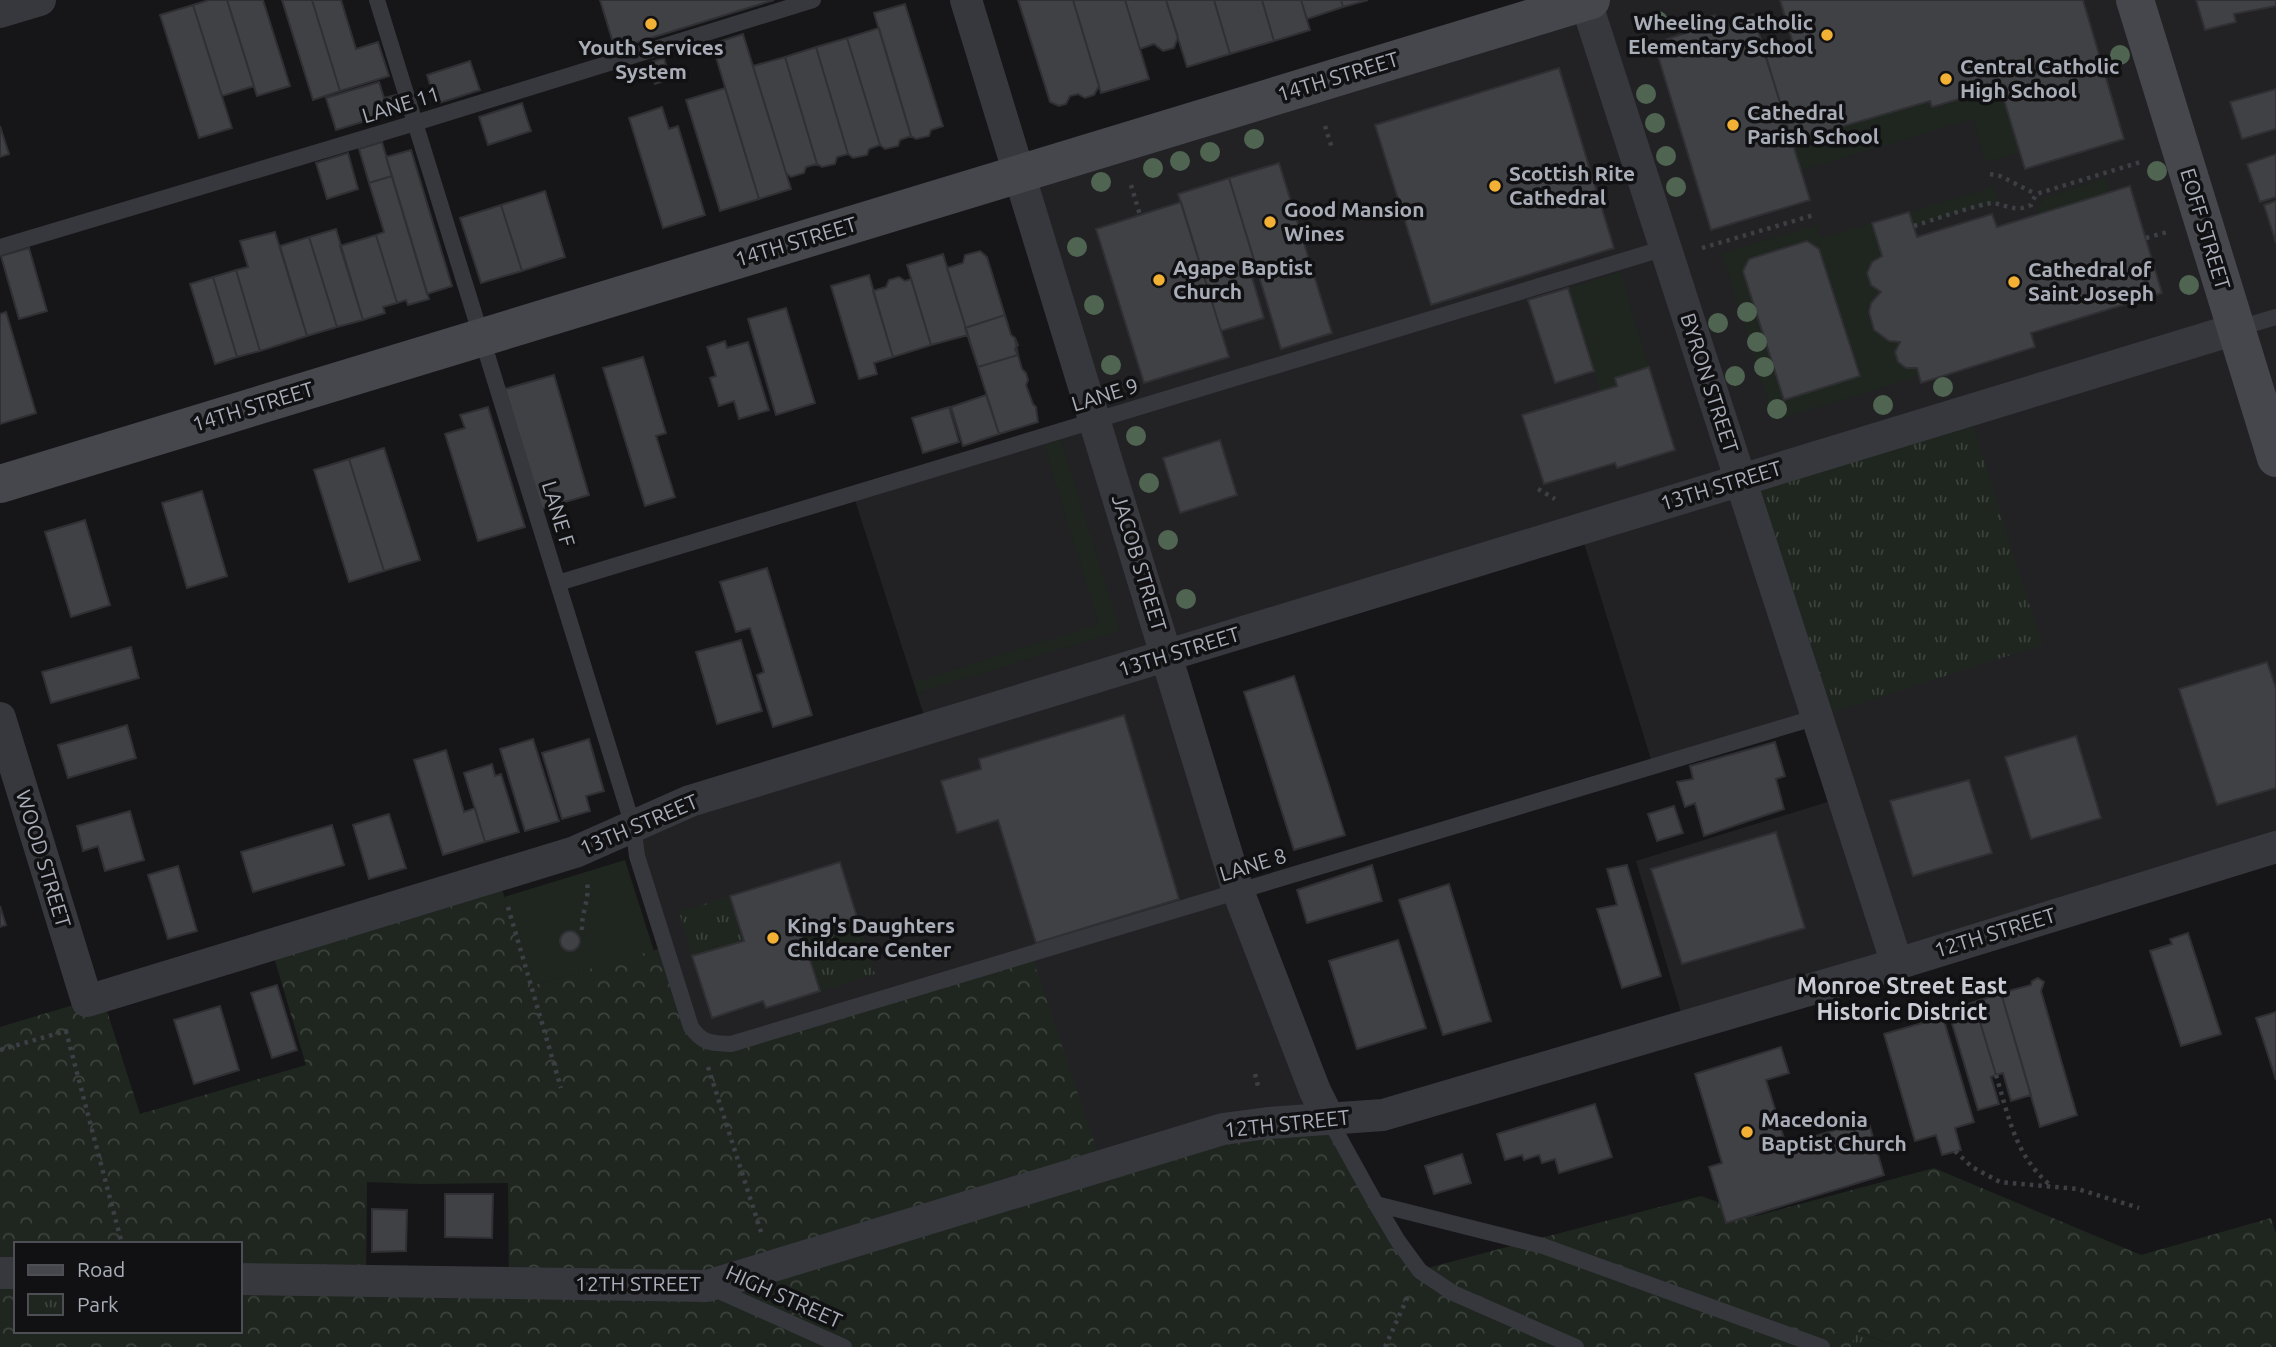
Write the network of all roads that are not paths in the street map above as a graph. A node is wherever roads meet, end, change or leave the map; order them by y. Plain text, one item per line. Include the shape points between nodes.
1 (40, 0) edge
2 (377, 0) edge
3 (813, 0) edge
4 (966, 0) edge
5 (2134, 0) edge
6 (1574, 3) edge
7 (0, 12) edge
8 (415, 123) junction
9 (1019, 174) junction
10 (0, 247) edge
11 (1665, 247) junction
12 (2276, 317) edge
13 (2236, 329) junction
14 (481, 338) junction
15 (1095, 421) junction
16 (2276, 458) edge
17 (1741, 480) junction
18 (0, 484) edge
19 (558, 583) junction
20 (1167, 655) junction
21 (1817, 717) junction
22 (2, 734) edge
23 (633, 826) junction
24 (2276, 847) edge
25 (1238, 891) junction
26 (1897, 964) junction
27 (87, 1000) joint
28 (699, 1039) joint
29 (1329, 1119) junction
30 (1376, 1204) junction
31 (242, 1279) edge
32 (707, 1286) junction
33 (844, 1347) edge
34 (1576, 1347) edge
35 (1822, 1347) edge

1 - 7 street
2 - 8 lane, LANE F
3 - 8 lane, LANE 11
4 - 9 street, JACOB STREET
5 - 13 street, EOFF STREET
6 - 9 street, 14TH STREET
6 - 11 street, BYRON STREET
8 - 10 lane, LANE 11
8 - 14 lane, LANE F
9 - 14 street, 14TH STREET
9 - 15 street, JACOB STREET
11 - 15 lane, LANE 9
11 - 17 street, BYRON STREET
12 - 13 lane, 13TH STREET
13 - 16 street, EOFF STREET
13 - 17 street, 13TH STREET
14 - 18 street, 14TH STREET
14 - 19 lane, LANE F
15 - 19 lane, LANE 9
15 - 20 street, JACOB STREET
17 - 20 street, 13TH STREET
17 - 21 street, BYRON STREET
19 - 23 lane, LANE F
20 - 23 street, 13TH STREET via 690,801
20 - 25 street, JACOB STREET
21 - 25 lane, LANE 8
21 - 26 street, BYRON STREET
22 - 27 street, WOOD STREET
23 - 27 street, 13TH STREET via 575,852
23 - 28 lane, LANE F via 637,856 691,1027
24 - 26 street, 12TH STREET
25 - 28 lane, LANE 8 via 731,1044
25 - 29 street, JACOB STREET
26 - 29 street, 12TH STREET via 1383,1115
29 - 30 lane
29 - 32 street, 12TH STREET via 1223,1129
30 - 34 lane via 1420,1270 1453,1293
30 - 35 lane via 1543,1246
31 - 32 street, 12TH STREET
32 - 33 lane, HIGH STREET

